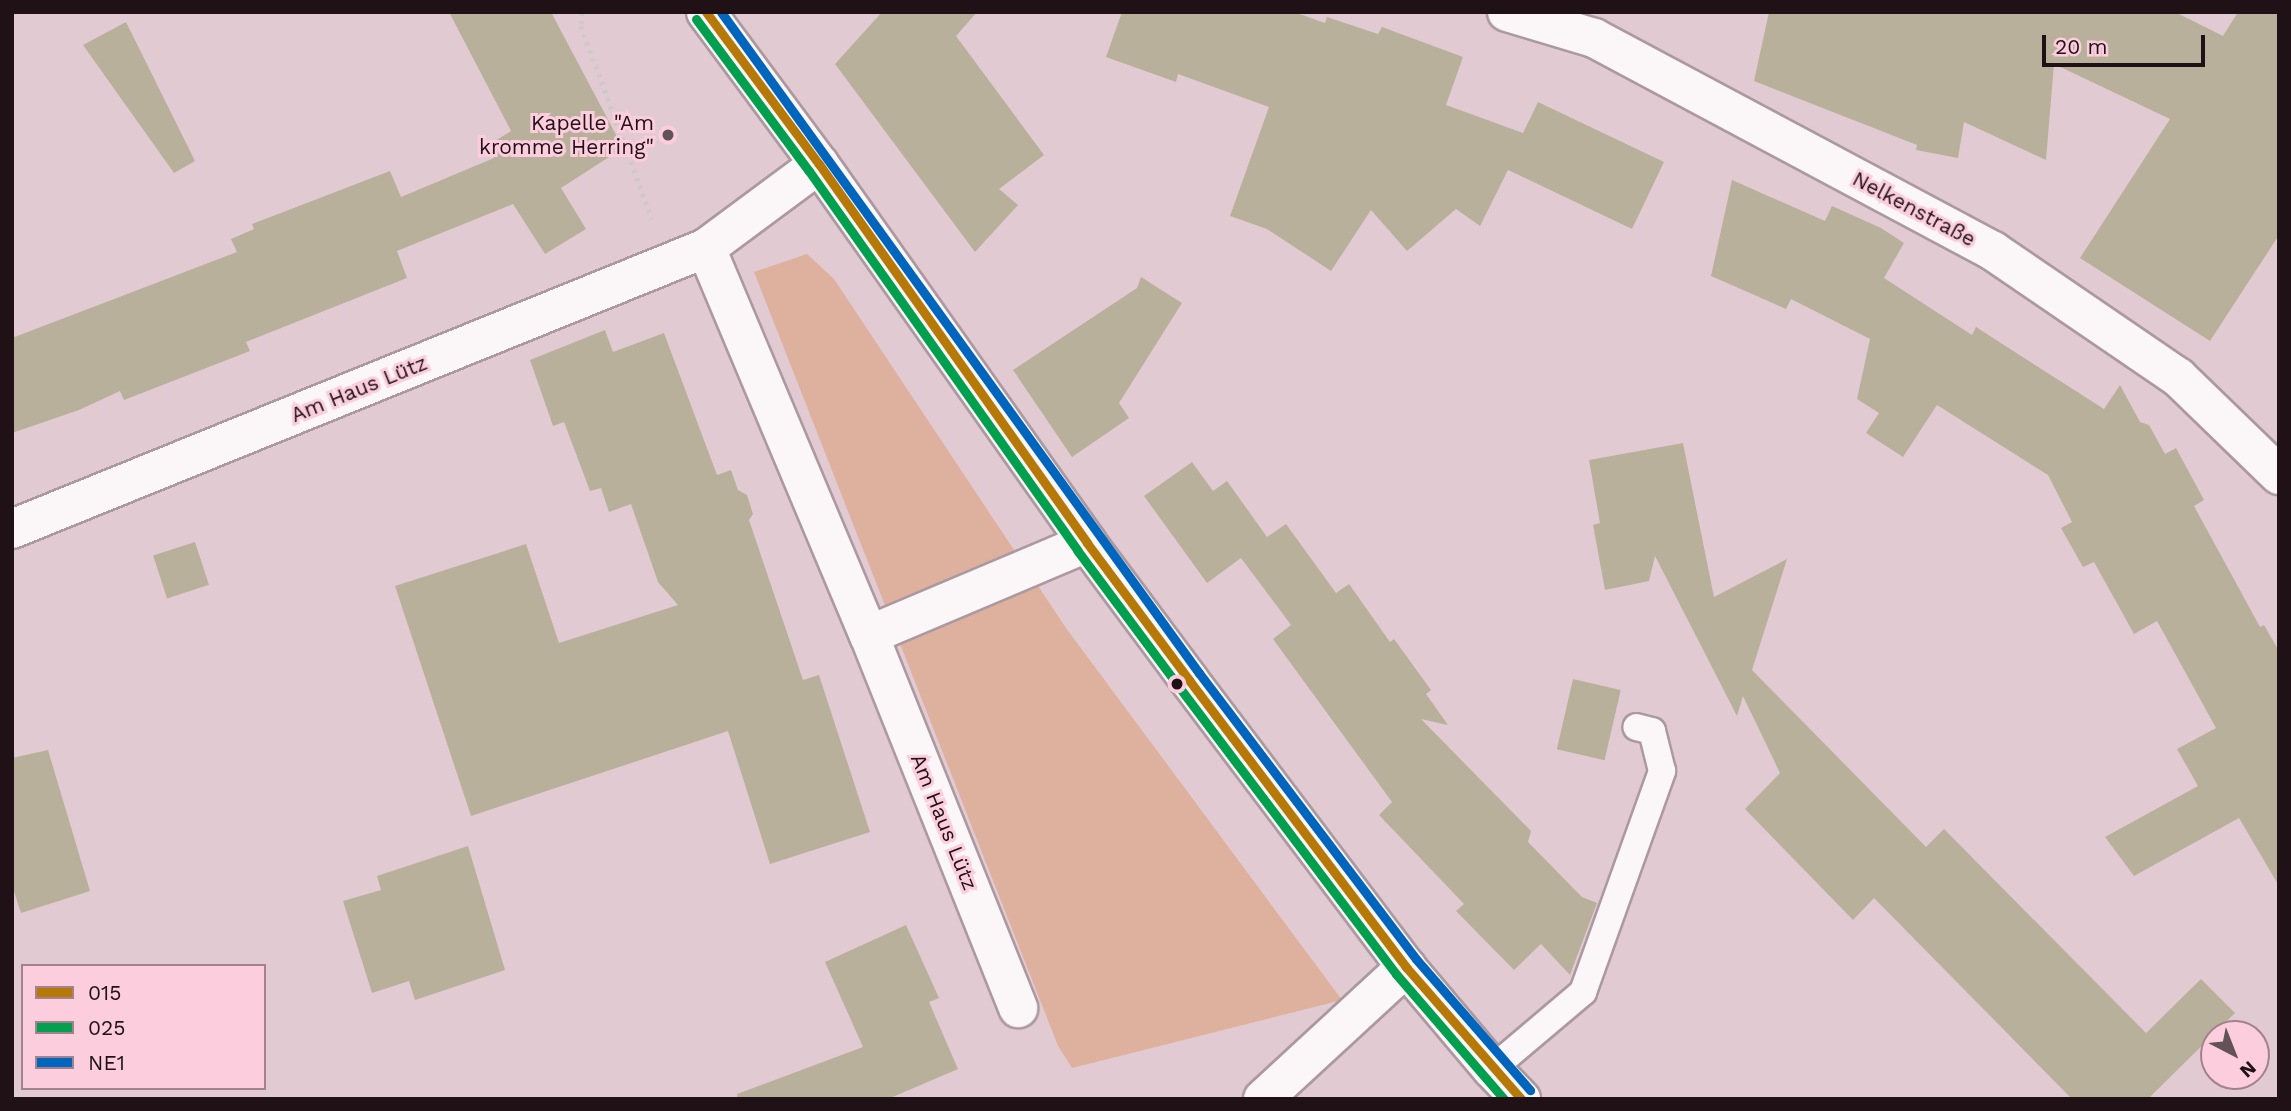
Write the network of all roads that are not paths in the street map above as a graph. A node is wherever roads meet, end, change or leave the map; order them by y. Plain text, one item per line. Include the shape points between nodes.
1 (706, 12) edge
2 (1507, 12) edge
3 (819, 164) junction
4 (706, 248) junction
5 (2279, 475) edge
6 (12, 529) edge
7 (1087, 543) junction
8 (869, 635) junction
9 (1636, 727) dead end
10 (1406, 967) junction
11 (1018, 1008) dead end
12 (1492, 1069) junction
13 (1263, 1099) edge
14 (1521, 1099) edge

1 - 3 street
2 - 5 street, Nelkenstraße via 1594,38 1993,251 2178,377
3 - 4 street, Am Haus Lütz
3 - 7 street
4 - 6 street, Am Haus Lütz
4 - 8 street, Am Haus Lütz
7 - 8 street
7 - 10 street
8 - 11 street, Am Haus Lütz
9 - 12 lane via 1652,731 1662,771 1583,992
10 - 12 street
10 - 13 street
12 - 14 street

